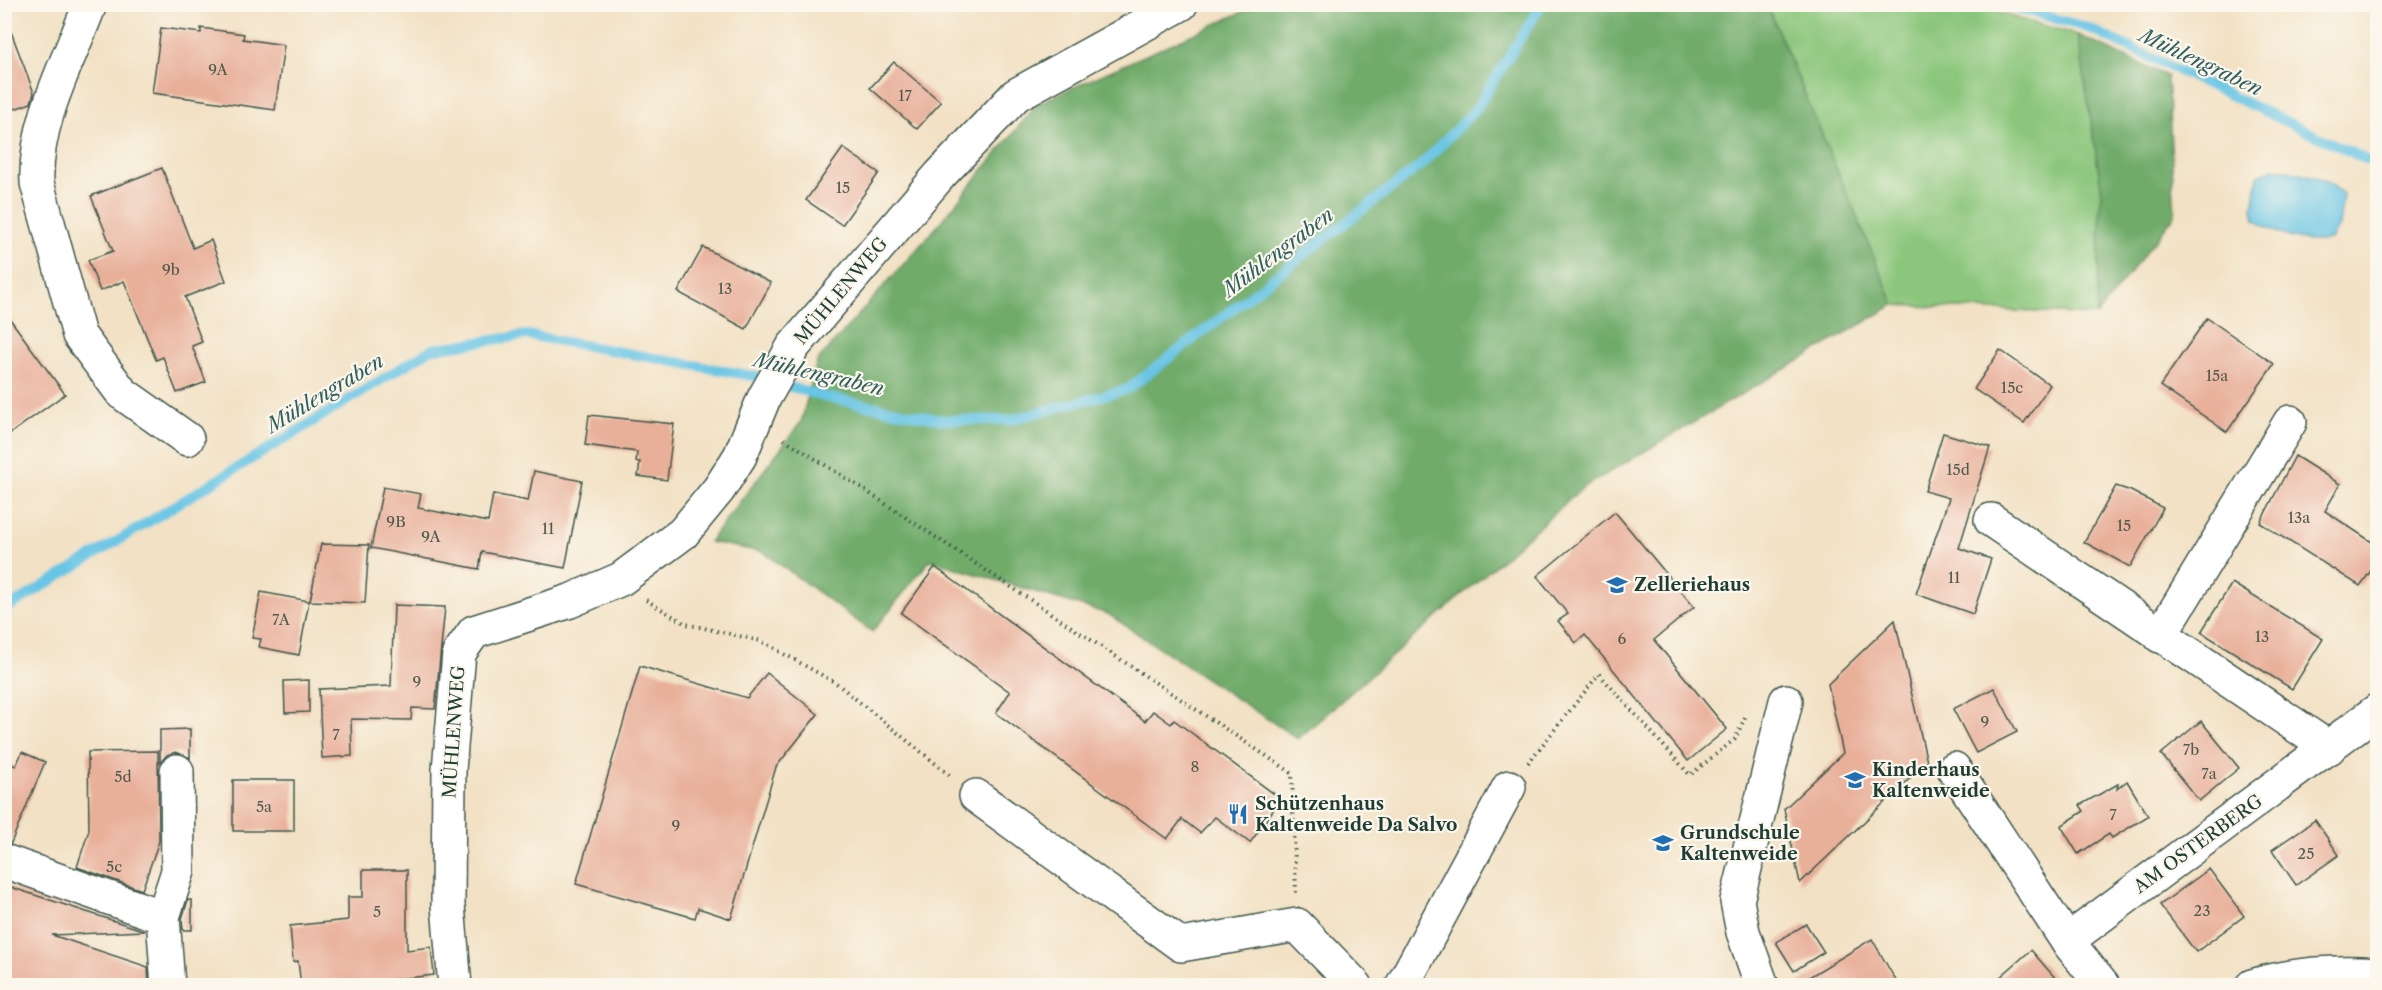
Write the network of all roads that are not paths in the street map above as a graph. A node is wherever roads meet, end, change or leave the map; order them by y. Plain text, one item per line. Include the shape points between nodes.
1 (90, 4) edge
2 (1181, 4) edge
3 (2290, 422) dead end
4 (187, 440) dead end
5 (1991, 520) dead end
6 (2160, 636) junction
7 (1786, 701) dead end
8 (2378, 711) edge
9 (2329, 748) junction
10 (1954, 769) dead end
11 (177, 771) dead end
12 (1509, 787) road end
13 (976, 796) road end
14 (4, 861) edge
15 (163, 917) junction
16 (2067, 941) junction
17 (2378, 974) edge
18 (168, 986) edge
19 (455, 986) edge
20 (1356, 986) edge
21 (1402, 986) edge
22 (1762, 986) edge
23 (2103, 986) edge
24 (2252, 986) edge

1 - 4 street via 41,129 35,158 37,183 79,335 122,393
2 - 19 street, MÜHLENWEG via 1016,95 940,175 793,347 759,410 740,456 683,533 621,579 570,601 474,632 459,652 449,770 448,849
3 - 6 street
5 - 6 street
6 - 9 street
7 - 22 street via 1737,901
8 - 9 street, AM OSTERBERG
9 - 16 street, AM OSTERBERG
10 - 16 street
11 - 15 street via 178,871
12 - 21 street
13 - 20 street via 1181,945 1297,925
14 - 15 street
15 - 18 street
16 - 23 street
17 - 24 street via 2351,972 2270,980

